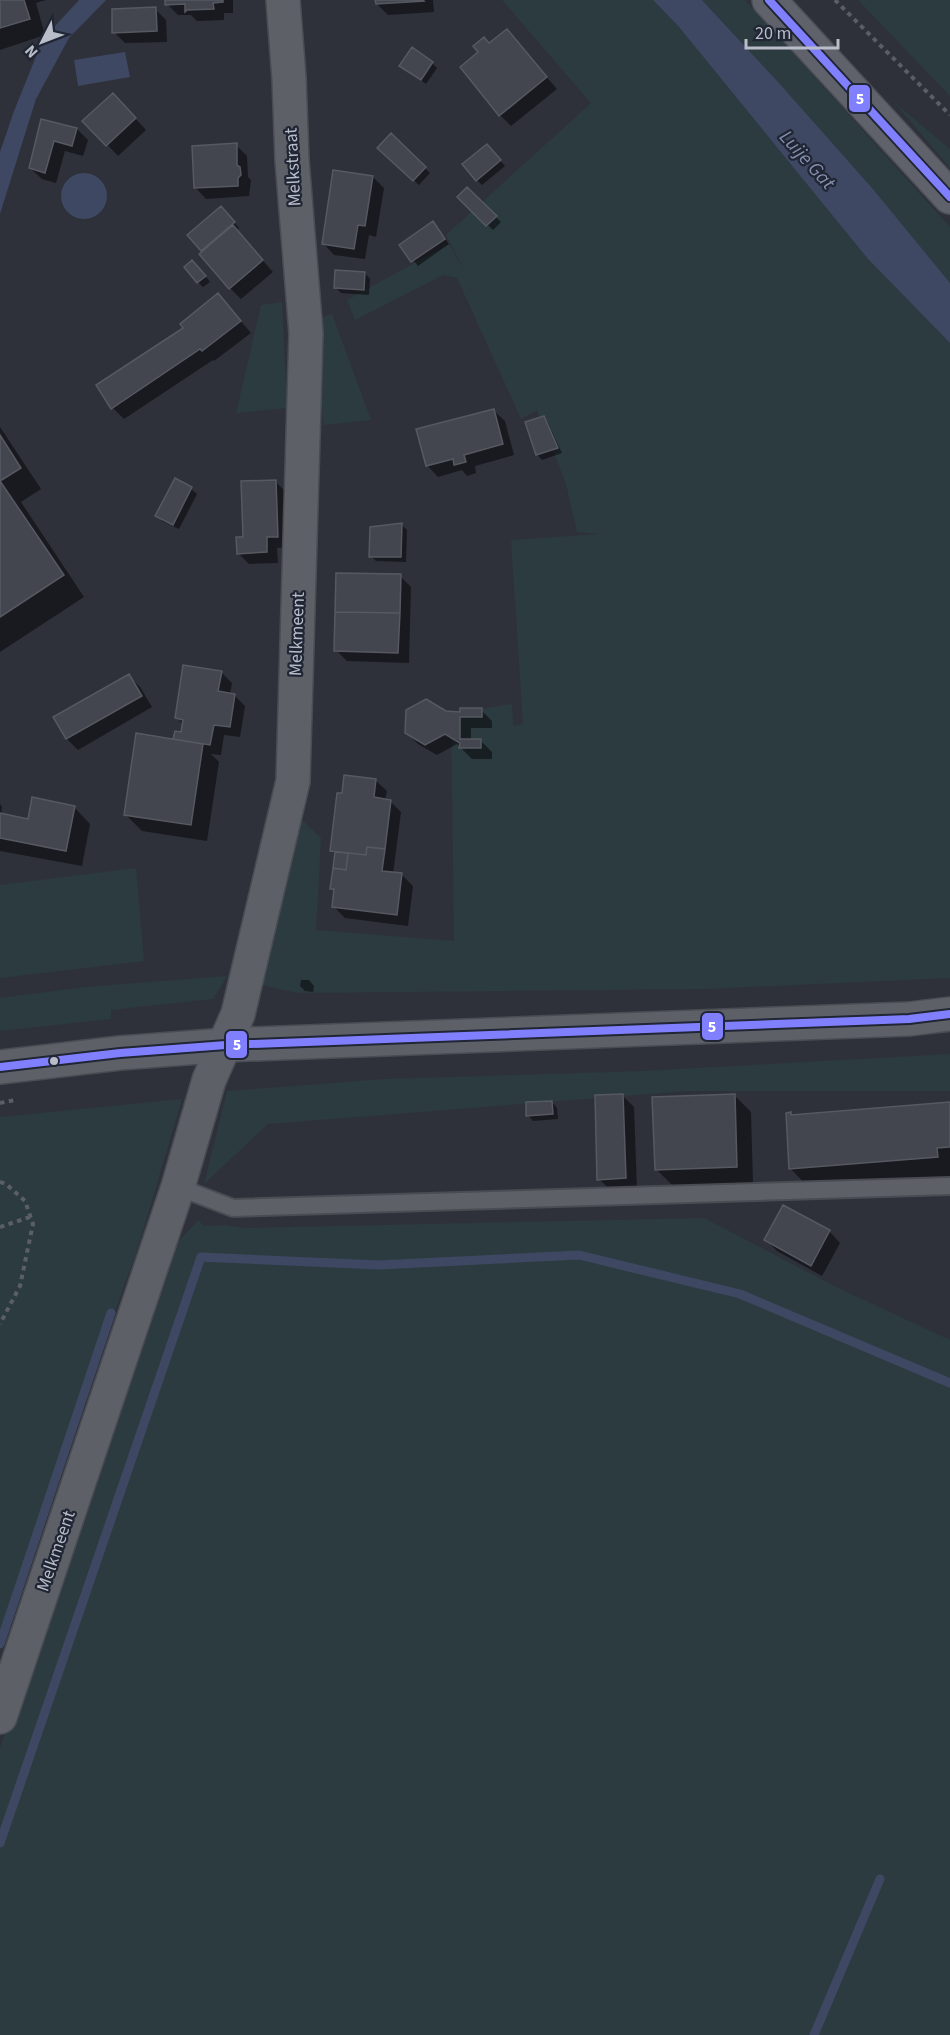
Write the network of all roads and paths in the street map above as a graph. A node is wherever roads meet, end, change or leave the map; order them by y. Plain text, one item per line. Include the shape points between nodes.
1 (283, 0) edge
2 (835, 0) edge
3 (771, 1) edge
4 (950, 115) edge
5 (950, 196) edge
6 (306, 333) joint
7 (950, 1014) edge
8 (226, 1045) junction
9 (0, 1067) edge
10 (0, 1182) edge
11 (950, 1186) edge
12 (178, 1187) junction
13 (30, 1217) junction
14 (0, 1227) edge
15 (0, 1324) edge
16 (0, 1717) edge

1 - 6 street, Melkstraat
2 - 4 path
3 - 5 main road
6 - 8 street, Melkmeent via 293,781 238,1014
7 - 8 street via 885,1020
8 - 9 street
8 - 12 street, Melkmeent via 209,1080
10 - 13 path via 25,1201
11 - 12 lane via 232,1208
12 - 16 street, Melkmeent
13 - 14 path
13 - 15 path via 33,1224 20,1286

